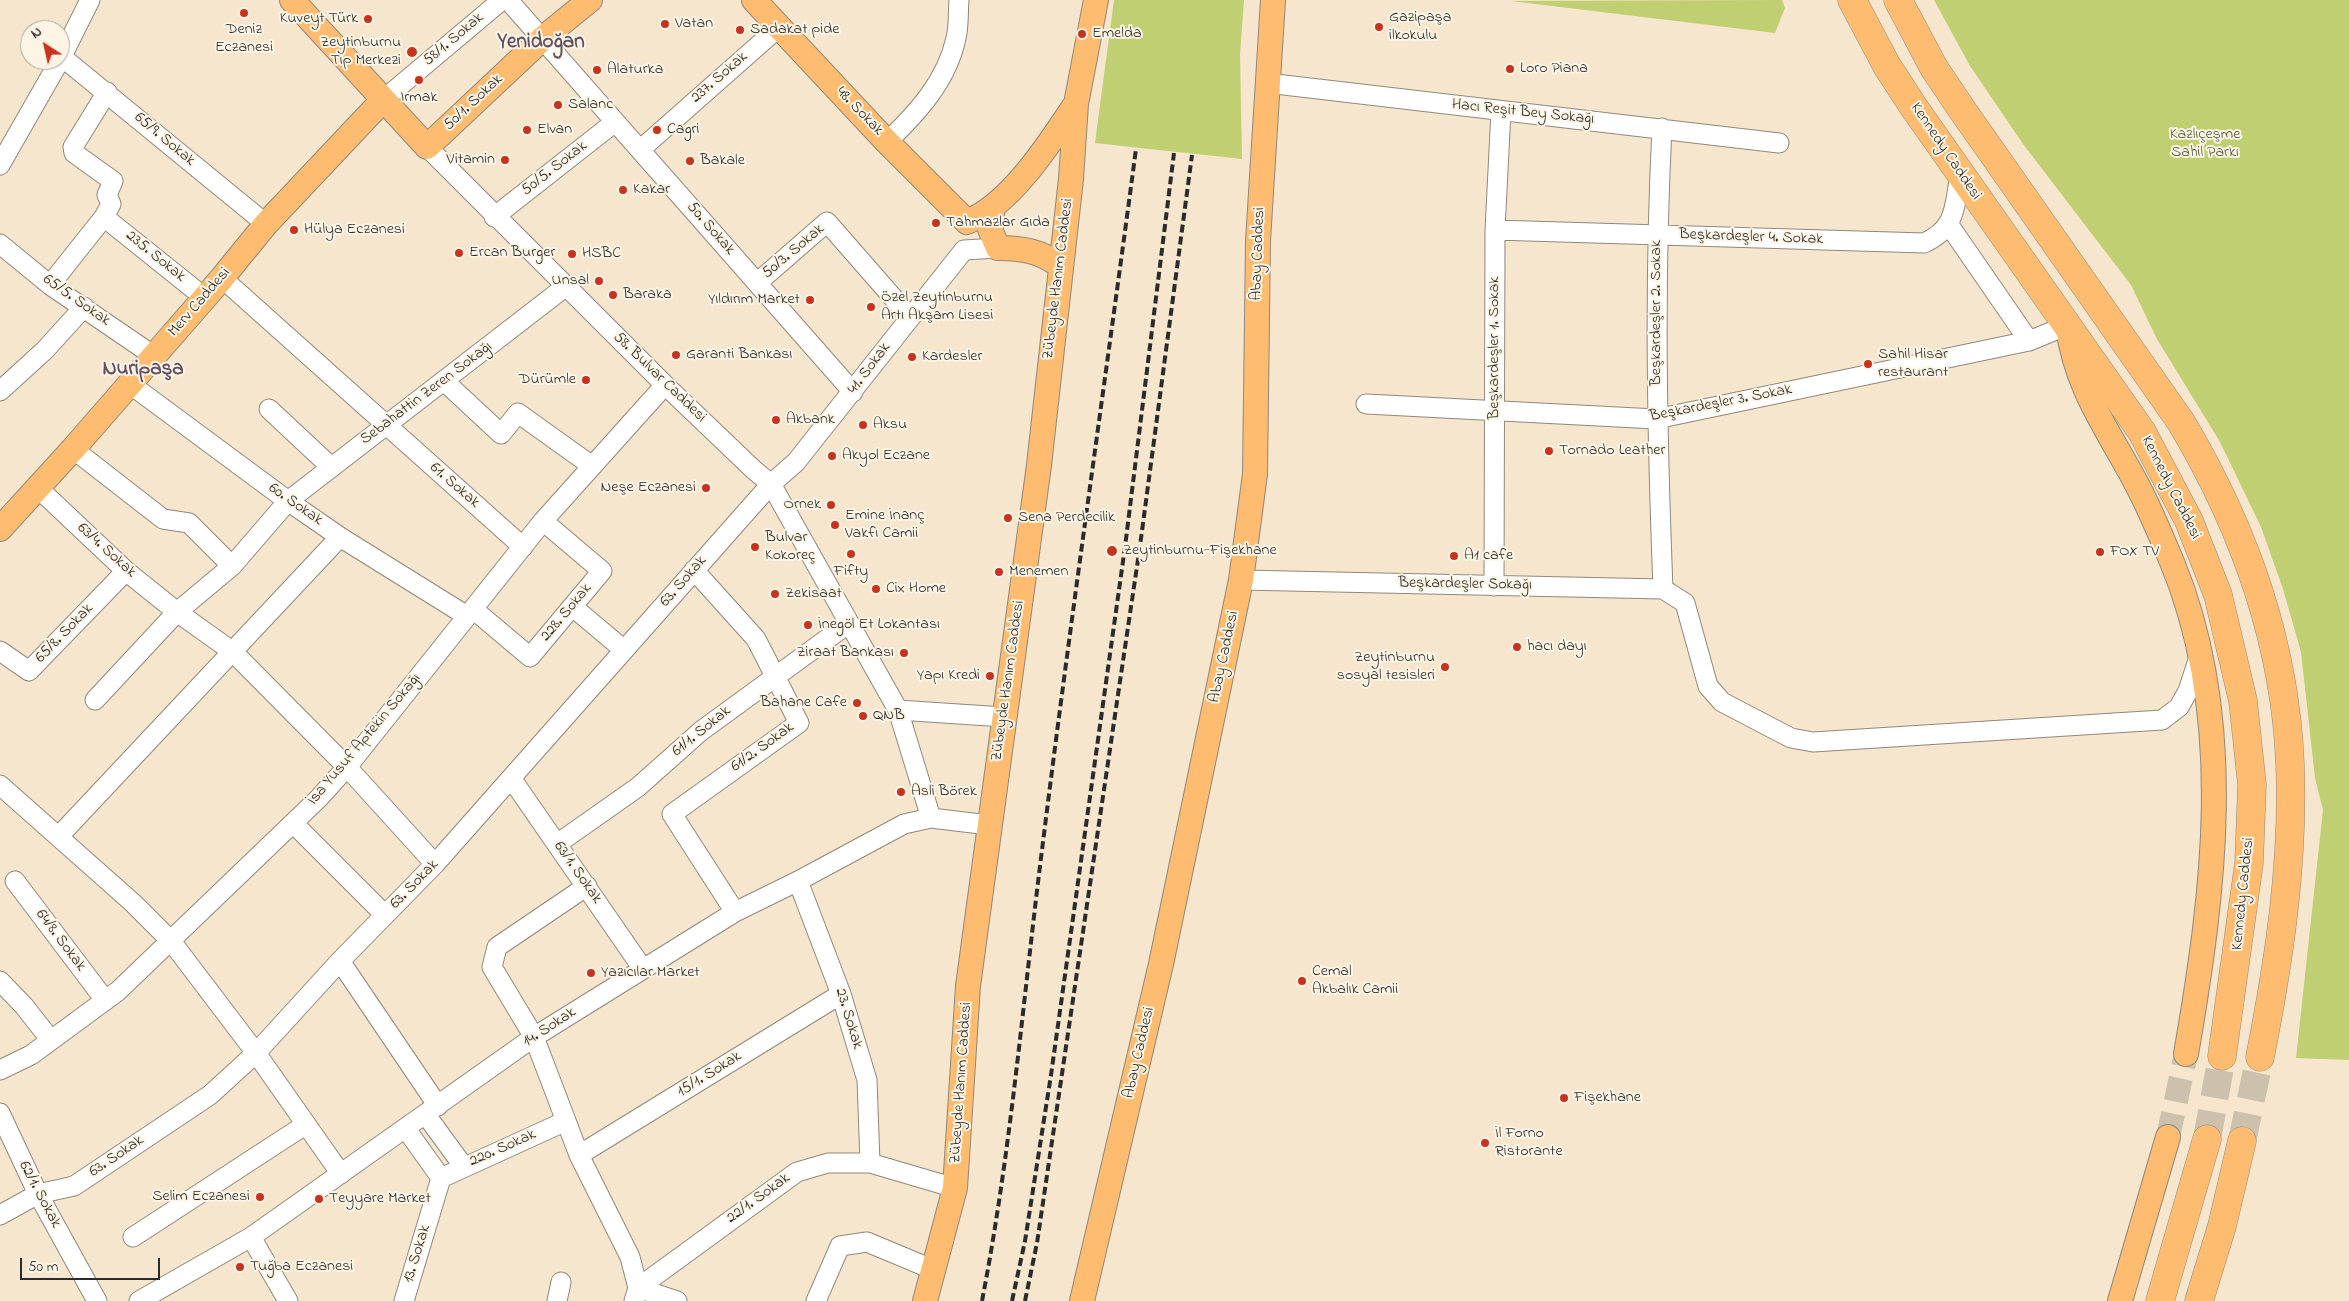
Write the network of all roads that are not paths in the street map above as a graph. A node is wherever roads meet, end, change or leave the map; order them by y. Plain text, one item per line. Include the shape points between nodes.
1 (90, 0) edge
2 (292, 0) edge
3 (502, 0) edge
4 (508, 0) edge
5 (590, 0) edge
6 (754, 0) edge
7 (959, 0) edge
8 (1096, 0) edge
9 (1273, 0) edge
10 (1898, 0) edge
11 (1853, 3) edge
12 (778, 28) junction
13 (70, 39) edge
14 (542, 39) junction
15 (70, 66) edge
16 (54, 70) edge
17 (1267, 82) junction
18 (107, 92) junction
19 (383, 100) junction
20 (1076, 104) junction
21 (1501, 111) junction
22 (615, 122) junction
23 (1662, 128) junction
24 (887, 142) junction
25 (1778, 143) dead end
26 (427, 147) junction
27 (641, 149) junction
28 (0, 165) edge
29 (1960, 175) junction
30 (993, 207) junction
31 (104, 217) junction
32 (494, 217) junction
33 (966, 222) junction
34 (266, 224) junction
35 (1949, 225) junction
36 (1495, 230) junction
37 (1657, 235) junction
38 (0, 244) edge
39 (998, 248) junction
40 (964, 250) junction
41 (1060, 266) junction
42 (222, 278) junction
43 (757, 283) junction
44 (50, 285) junction
45 (565, 287) junction
46 (205, 298) junction
47 (84, 307) junction
48 (910, 317) junction
49 (2068, 325) junction
50 (2029, 341) junction
51 (154, 356) junction
52 (444, 381) junction
53 (130, 384) junction
54 (665, 385) junction
55 (0, 391) edge
56 (853, 392) junction
57 (1366, 404) dead end
58 (269, 409) dead end
59 (1495, 411) junction
60 (1656, 419) junction
61 (385, 425) junction
62 (73, 449) junction
63 (592, 466) junction
64 (332, 467) junction
65 (772, 484) junction
66 (38, 488) junction
67 (288, 501) junction
68 (542, 521) junction
69 (0, 529) edge
70 (340, 536) junction
71 (523, 546) junction
72 (232, 566) junction
73 (694, 570) junction
74 (126, 571) junction
75 (1240, 580) junction
76 (1494, 586) junction
77 (1663, 589) junction
78 (572, 607) junction
79 (177, 612) junction
80 (470, 612) junction
81 (849, 623) junction
82 (624, 650) junction
83 (0, 651) edge
84 (233, 652) junction
85 (2200, 654) junction
86 (774, 676) junction
87 (95, 700) dead end
88 (898, 710) junction
89 (1004, 717) junction
90 (347, 767) junction
91 (512, 778) junction
92 (0, 785) edge
93 (931, 818) junction
94 (293, 823) junction
95 (989, 825) junction
96 (58, 836) junction
97 (557, 844) junction
98 (435, 864) junction
99 (15, 881) dead end
100 (798, 881) junction
101 (587, 886) junction
102 (735, 912) junction
103 (386, 915) junction
104 (171, 941) junction
105 (340, 961) junction
106 (643, 968) junction
107 (0, 981) edge
108 (842, 994) junction
109 (105, 1000) junction
110 (534, 1037) junction
111 (50, 1040) junction
112 (256, 1053) junction
113 (2186, 1054) tunnel mouth
114 (2222, 1056) tunnel mouth
115 (2260, 1057) tunnel mouth
116 (0, 1070) edge
117 (432, 1110) junction
118 (0, 1113) edge
119 (566, 1121) junction
120 (305, 1124) junction
121 (406, 1129) junction
122 (2168, 1137) tunnel mouth
123 (2207, 1139) tunnel mouth
124 (2242, 1141) tunnel mouth
125 (579, 1155) junction
126 (870, 1163) junction
127 (464, 1167) junction
128 (341, 1174) junction
129 (441, 1178) junction
130 (955, 1188) junction
131 (38, 1194) junction
132 (0, 1215) edge
133 (133, 1237) dead end
134 (251, 1237) junction
135 (934, 1270) junction
136 (561, 1282) dead end
137 (636, 1294) edge
138 (98, 1301) edge
139 (139, 1301) edge
140 (288, 1301) edge
141 (404, 1301) edge
142 (557, 1301) edge
143 (677, 1301) edge
144 (816, 1301) edge
145 (924, 1301) edge
146 (1082, 1301) edge
147 (2120, 1301) edge
148 (2160, 1301) edge
149 (2199, 1301) edge

1 - 13 street
2 - 19 main road, 58. Bulvar Caddesi
3 - 19 street, 58/1. Sokak
4 - 14 street, 50. Sokak
5 - 14 main road, 50/1. Sokak
6 - 12 main road, 48. Sokak
7 - 24 street via 956,38 940,82
8 - 20 main road, Zübeyde Hanım Caddesi
9 - 17 main road, Abay Caddesi
10 - 115 highway via 1934,68 2181,422 2209,468 2248,558 2267,617 2281,681 2290,764 2284,908
11 - 29 highway, Kennedy Caddesi via 1887,66
12 - 24 main road, 48. Sokak
12 - 27 street, 237. Sokak
14 - 22 street, 50. Sokak
14 - 26 main road, 50/1. Sokak
15 - 18 street, 65/9. Sokak
16 - 28 street
17 - 21 street, Hacı Reşit Bey Sokağı
17 - 75 main road, Abay Caddesi via 1258,241 1254,474
18 - 31 street via 73,147 74,154 113,181 107,195 111,204
18 - 34 street, 65/9. Sokak
19 - 26 main road, 58. Bulvar Caddesi
19 - 34 main road, Merv Caddesi
20 - 30 main road via 1040,158
20 - 41 main road, Zübeyde Hanım Caddesi
21 - 23 street, Hacı Reşit Bey Sokağı
21 - 36 street, Beşkardeşler 1. Sokak
22 - 27 street, 50. Sokak
22 - 32 street, 50/5. Sokak
23 - 25 street, Hacı Reşit Bey Sokağı
23 - 37 street, Beşkardeşler 2. Sokak
24 - 33 main road, 48. Sokak
26 - 32 street, 58. Bulvar Caddesi
27 - 43 street, 50. Sokak
29 - 35 street
29 - 49 highway, Kennedy Caddesi
30 - 33 main road
30 - 39 main road via 990,229
31 - 44 street
31 - 46 street, 235. Sokak
32 - 45 street, 58. Bulvar Caddesi
33 - 40 street
34 - 42 main road, Merv Caddesi
35 - 37 street, Beşkardeşler 4. Sokak via 1939,236 1924,243
35 - 50 street
36 - 37 street, Beşkardeşler 4. Sokak
36 - 59 street, Beşkardeşler 1. Sokak
37 - 60 street, Beşkardeşler 2. Sokak
38 - 44 street, 65/5. Sokak
39 - 40 street
39 - 41 main road via 1021,248 1048,256
40 - 48 street, 41. Sokak
41 - 89 main road, Zübeyde Hanım Caddesi via 1039,465
42 - 46 main road, Merv Caddesi
42 - 61 street, 61. Sokak
43 - 48 street, 50/3. Sokak via 827,222
43 - 56 street, 50. Sokak
44 - 47 street, 65/5. Sokak
45 - 52 street, Sebahattin Zeren Sokağı
45 - 54 street, 58. Bulvar Caddesi
46 - 51 main road, Merv Caddesi
47 - 51 street, 65/5. Sokak
47 - 55 street via 45,350
48 - 56 street, 41. Sokak
49 - 50 street, Beşkardeşler 3. Sokak
49 - 85 main road via 2076,367 2087,394 2136,482 2180,583 2191,610
49 - 114 highway, Kennedy Caddesi via 2142,432 2189,520 2218,595 2243,701 2252,785 2249,863
50 - 60 street, Beşkardeşler 3. Sokak
51 - 53 main road, Merv Caddesi
52 - 61 street, Sebahattin Zeren Sokağı
52 - 63 street via 501,434 518,413
53 - 62 main road, Merv Caddesi
53 - 67 street, 60. Sokak
54 - 63 street, İsa Yusuf Aptekin Sokağı
54 - 65 street, 58. Bulvar Caddesi
56 - 65 street, 41. Sokak via 796,462
57 - 59 street, Beşkardeşler 3. Sokak
58 - 64 street
59 - 60 street, Beşkardeşler 3. Sokak
59 - 76 street, Beşkardeşler 1. Sokak
60 - 77 street, Beşkardeşler 2. Sokak
61 - 64 street, Sebahattin Zeren Sokağı
61 - 71 street, 61. Sokak
62 - 66 main road, Merv Caddesi
62 - 72 street via 163,519 190,523
63 - 68 street, İsa Yusuf Aptekin Sokağı
64 - 67 street, Sebahattin Zeren Sokağı
65 - 73 street, 63. Sokak
65 - 81 street, 58. Bulvar Caddesi
66 - 69 main road, Merv Caddesi
66 - 74 street, 63/4. Sokak
67 - 70 street, 60. Sokak
67 - 72 street, Sebahattin Zeren Sokağı
68 - 71 street, İsa Yusuf Aptekin Sokağı
68 - 78 street, 228. Sokak via 602,571
70 - 80 street, 60. Sokak
70 - 84 street
71 - 80 street, İsa Yusuf Aptekin Sokağı
72 - 79 street, Sebahattin Zeren Sokağı
73 - 82 street, 63. Sokak
73 - 86 street, 61/2. Sokak via 756,639
74 - 79 street, 63/4. Sokak
74 - 83 street, 65/8. Sokak via 29,671
75 - 76 street, Beşkardeşler Sokağı
75 - 146 main road, Abay Caddesi via 1161,964
76 - 77 street, Beşkardeşler Sokağı
77 - 85 street via 1685,603 1708,686 1722,702 1791,738 1813,742 2162,720 2179,707
78 - 80 street, 228. Sokak via 530,657
78 - 82 street
79 - 84 street, 63/4. Sokak
79 - 87 street, Sebahattin Zeren Sokağı
80 - 90 street, İsa Yusuf Aptekin Sokağı
81 - 86 street, 61/1. Sokak
81 - 88 street, 58. Bulvar Caddesi
82 - 91 street, 63. Sokak
84 - 90 street, 63/4. Sokak
84 - 96 street
85 - 113 main road via 2210,716 2214,821 2207,922
86 - 97 street, 61/1. Sokak via 701,731 638,787
86 - 102 street, 61/2. Sokak via 799,723 672,814
88 - 89 street
88 - 93 street, 58. Bulvar Caddesi
89 - 95 main road, Zübeyde Hanım Caddesi
90 - 94 street, İsa Yusuf Aptekin Sokağı
90 - 98 street, 63/4. Sokak
91 - 97 street, 63/1. Sokak
91 - 98 street, 63. Sokak
92 - 96 street
93 - 95 street, 14. Sokak
93 - 100 street, 14. Sokak via 904,824
94 - 103 street
94 - 104 street, İsa Yusuf Aptekin Sokağı
95 - 130 main road, Zübeyde Hanım Caddesi via 968,986
96 - 104 street
97 - 101 street, 63/1. Sokak
98 - 103 street, 63. Sokak
99 - 109 street, 64/8. Sokak
100 - 102 street, 14. Sokak
100 - 108 street, 23. Sokak
101 - 106 street, 63/1. Sokak
101 - 110 street via 497,947 492,967
102 - 106 street, 14. Sokak
103 - 105 street, 63. Sokak
104 - 109 street, İsa Yusuf Aptekin Sokağı
104 - 112 street
105 - 112 street, 63. Sokak
105 - 117 street
106 - 110 street, 14. Sokak
107 - 111 street
108 - 125 street, 15/1. Sokak
108 - 126 street, 23. Sokak via 867,1080
109 - 111 street, İsa Yusuf Aptekin Sokağı
110 - 117 street, 14. Sokak
110 - 119 street
111 - 116 street, İsa Yusuf Aptekin Sokağı via 31,1055
112 - 120 street
112 - 131 street, 63. Sokak via 210,1095 74,1186
117 - 121 street, 14. Sokak
117 - 127 street
118 - 131 street, 62/1. Sokak
119 - 125 street
119 - 127 street, 220. Sokak
120 - 128 street
120 - 133 street
121 - 128 street, 14. Sokak
121 - 129 street
122 - 147 main road
123 - 148 highway
124 - 149 highway via 2222,1226
125 - 137 street via 630,1257
126 - 130 street, 22/1. Sokak
126 - 137 street, 22/1. Sokak via 828,1163 796,1172
127 - 129 street, 220. Sokak
128 - 134 street, 14. Sokak
129 - 141 street, 13. Sokak
130 - 135 main road, Zübeyde Hanım Caddesi
131 - 132 street, 63. Sokak
131 - 138 street, 62/1. Sokak
134 - 139 street, 14. Sokak
134 - 140 street
135 - 144 street via 867,1242 840,1246
135 - 145 main road, Zübeyde Hanım Caddesi
136 - 142 street
137 - 143 street

